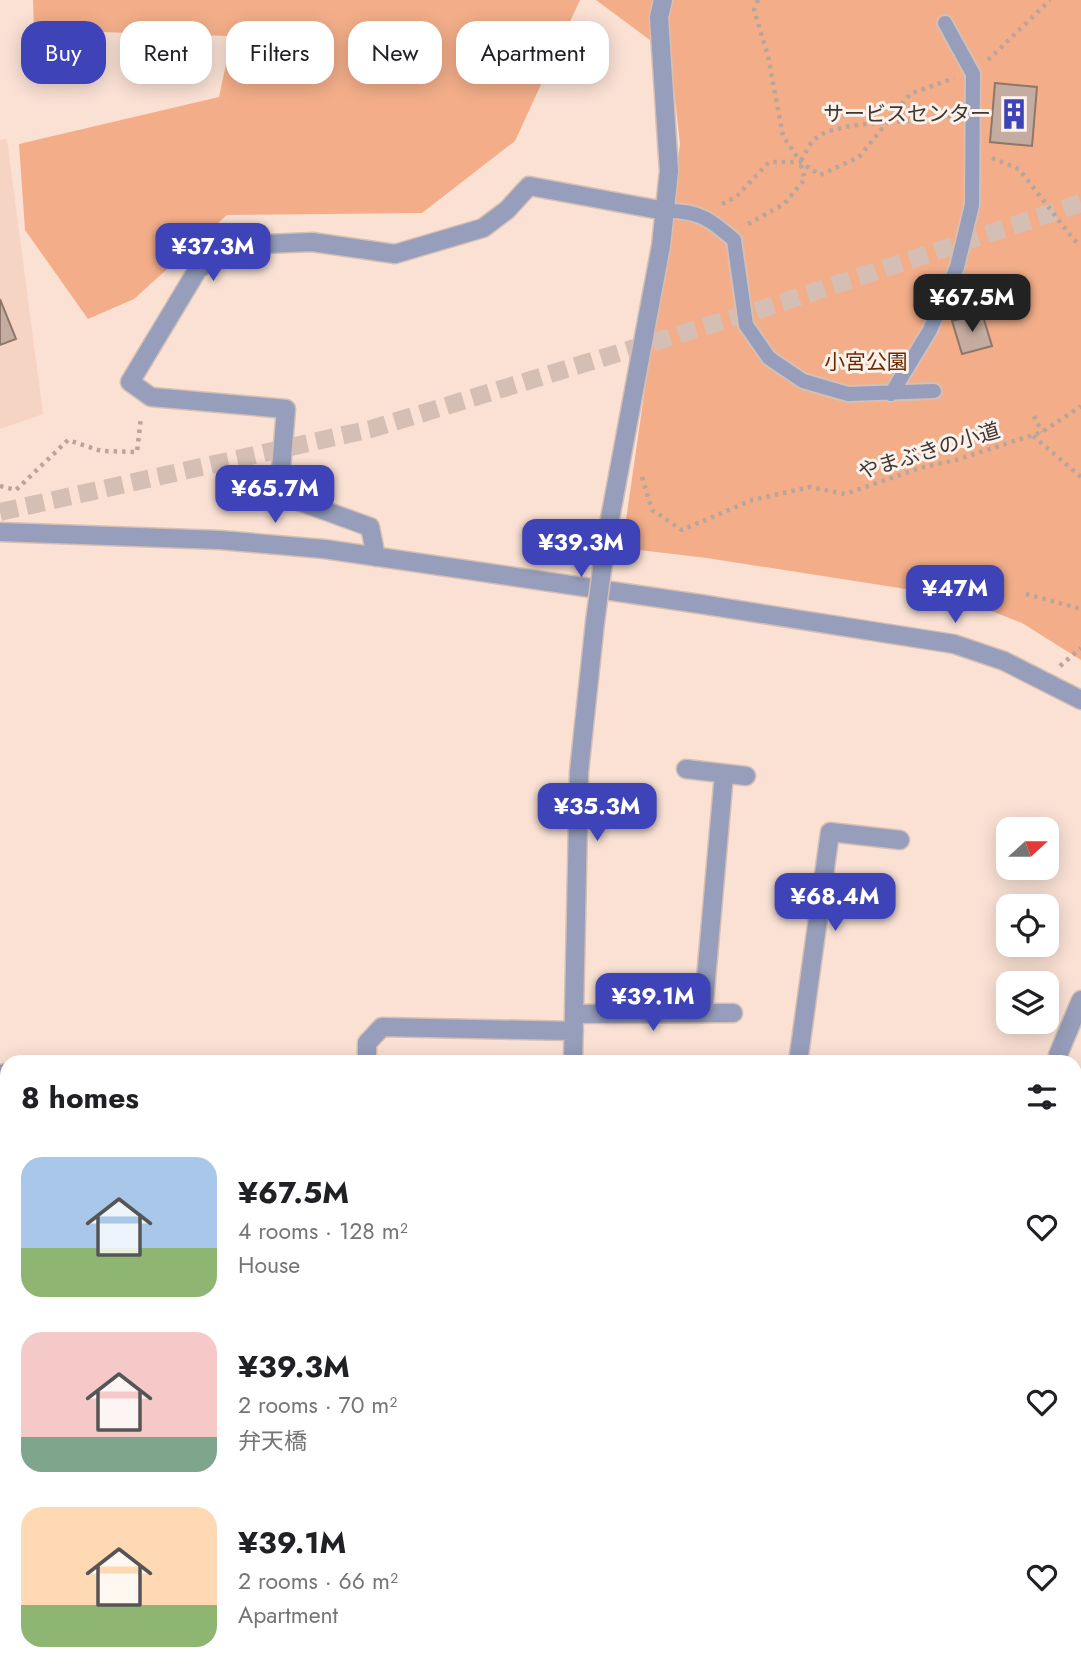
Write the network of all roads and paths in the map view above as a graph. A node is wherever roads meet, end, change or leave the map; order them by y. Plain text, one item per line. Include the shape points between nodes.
1 (663, 0) edge
2 (758, 0) edge
3 (1050, 0) edge
4 (945, 23) dead end
5 (973, 74) junction
6 (974, 109) junction
7 (887, 124) junction
8 (975, 151) junction
9 (800, 162) junction
10 (665, 211) junction
11 (687, 211) junction
12 (734, 240) junction
13 (1081, 245) edge
14 (934, 391) dead end
15 (144, 392) junction
16 (891, 394) junction
17 (1081, 406) edge
18 (1034, 416) dead end
19 (1042, 432) junction
20 (1033, 436) junction
21 (641, 475) dead end
22 (1081, 477) edge
23 (0, 486) edge
24 (0, 532) edge
25 (376, 557) junction
26 (1026, 594) dead end
27 (1081, 609) edge
28 (1081, 700) edge
29 (686, 769) dead end
30 (724, 774) junction
31 (746, 776) dead end
32 (900, 840) dead end
33 (1081, 1000) edge
34 (703, 1013) junction
35 (733, 1013) dead end
36 (574, 1023) junction
37 (367, 1055) edge
38 (573, 1055) edge
39 (799, 1055) edge
40 (1058, 1055) edge

1 - 10 street via 659,17 669,171
2 - 9 path via 754,10 783,136
3 - 5 path
4 - 5 lane
5 - 6 lane
5 - 7 path via 910,94
6 - 7 path via 932,121
6 - 8 lane
7 - 9 path via 849,126 815,138
7 - 9 path via 859,157 820,175
8 - 13 path via 1019,169
8 - 16 lane via 972,205 957,267 930,330
9 - 11 path via 769,162 736,197
9 - 12 path via 805,179 784,204 754,219
10 - 11 lane
10 - 15 street via 529,186 483,228 395,254 312,242 245,245 198,269 130,382
10 - 36 street, bridge via 595,622 579,772
11 - 12 lane via 710,219
12 - 16 lane via 746,325 769,358 803,381 848,394
14 - 16 lane
15 - 23 path via 137,452 101,451 68,440 16,491
15 - 25 street via 151,397 286,409 279,494 370,527
17 - 19 path
18 - 19 path
19 - 20 path
20 - 21 path, やまぶきの小道 via 845,494 810,487 752,500 682,530 652,510
20 - 22 path, やまぶきの小道
24 - 25 street via 220,540
25 - 28 street via 954,645 1004,661
26 - 27 path
29 - 30 street
30 - 31 street
30 - 34 street
32 - 39 street via 830,832
33 - 40 street
34 - 35 street
34 - 36 street
36 - 37 street via 382,1027 367,1043
36 - 38 street

